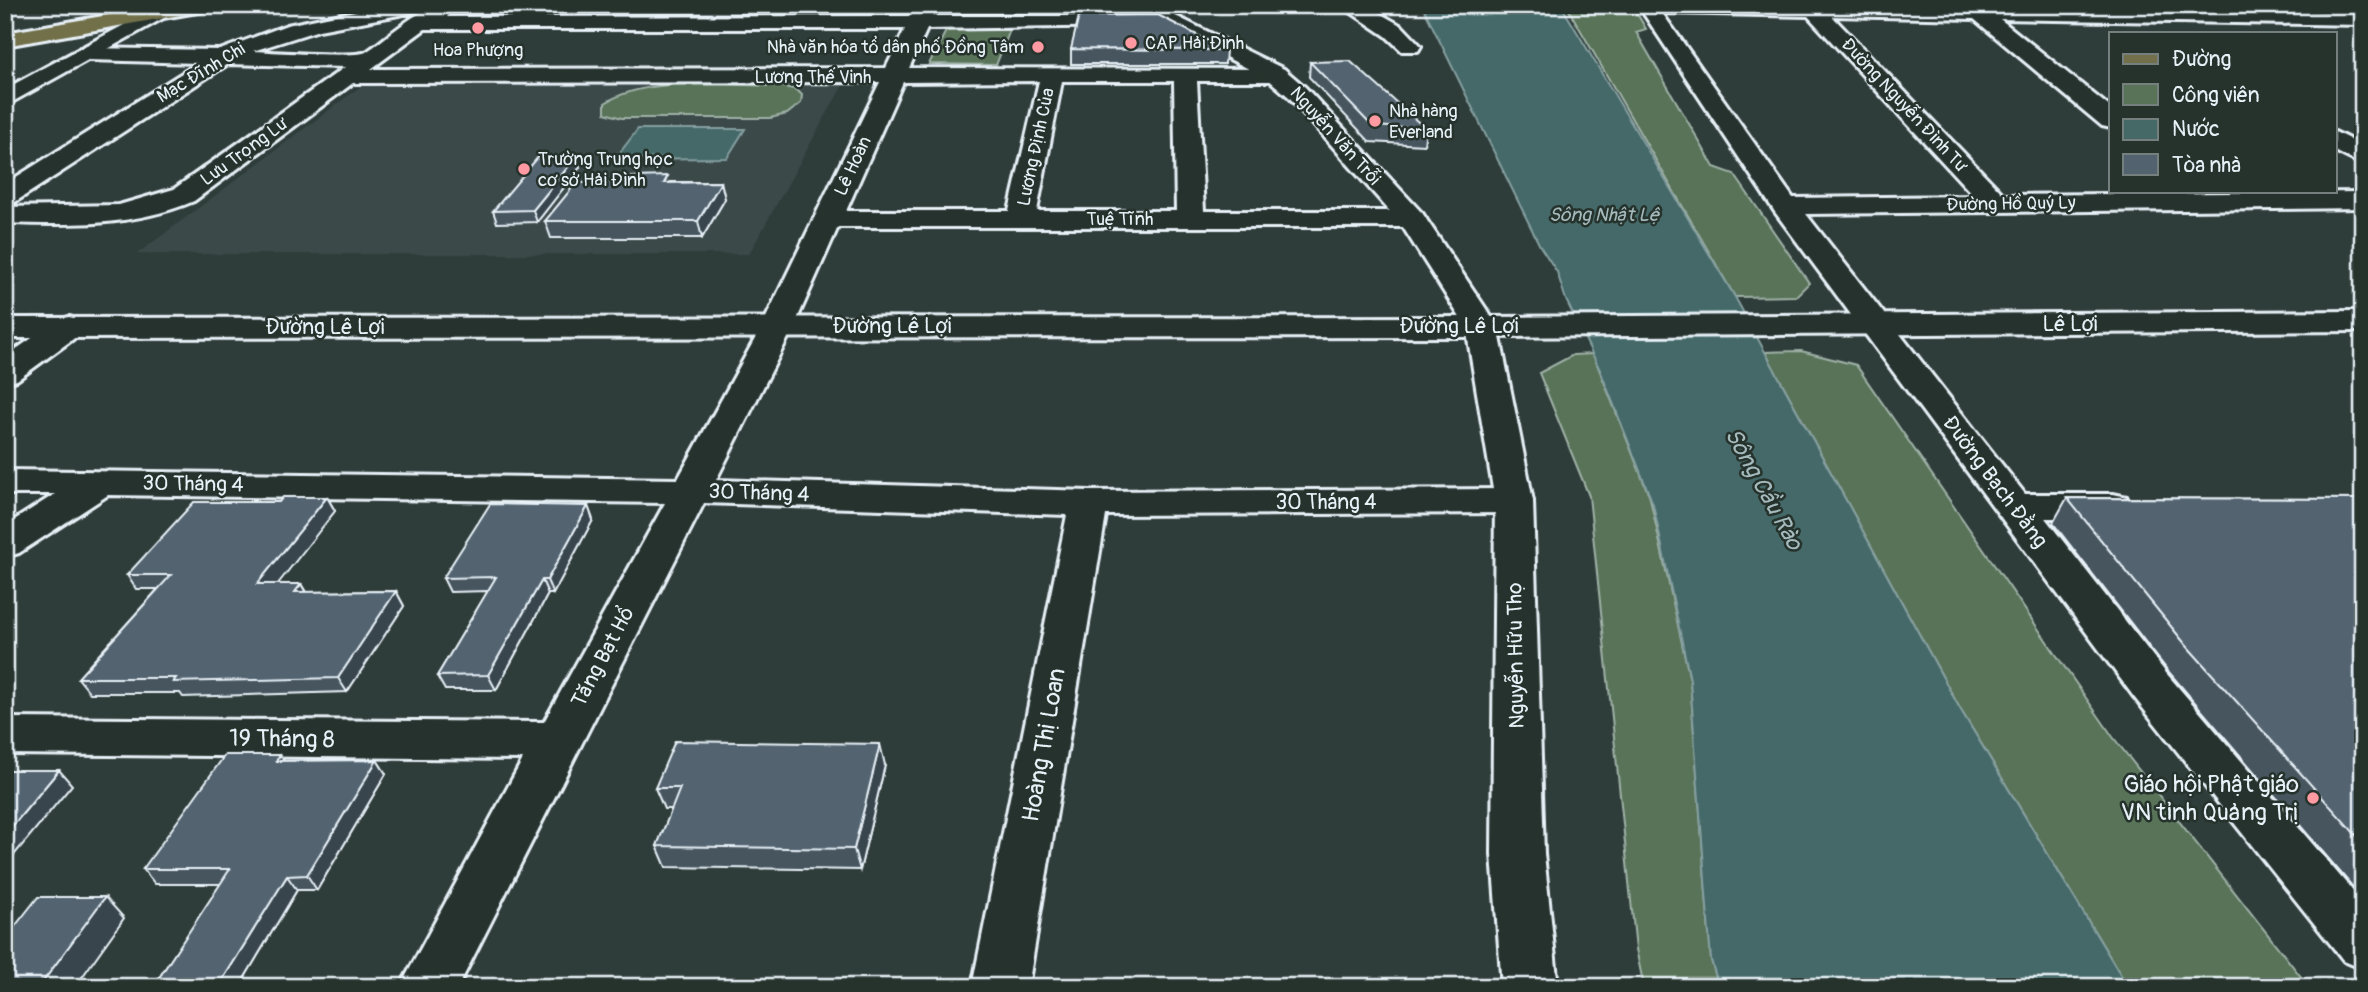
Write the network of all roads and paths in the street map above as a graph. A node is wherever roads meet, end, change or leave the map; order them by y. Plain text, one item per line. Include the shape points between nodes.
1 (129, 5) edge
2 (141, 5) edge
3 (203, 5) edge
4 (215, 5) edge
5 (454, 5) edge
6 (629, 5) edge
7 (1136, 5) edge
8 (1350, 5) edge
9 (2225, 5) edge
10 (1649, 6) edge
11 (1814, 8) edge
12 (170, 9) edge
13 (1976, 9) edge
14 (2127, 11) edge
15 (420, 14) edge
16 (777, 14) edge
17 (923, 14) edge
18 (2247, 18) junction
19 (2363, 19) edge
20 (1171, 22) junction
21 (108, 23) junction
22 (612, 23) junction
23 (5, 26) edge
24 (2161, 32) edge
25 (5, 41) edge
26 (1410, 46) dead end
27 (93, 51) junction
28 (51, 52) junction
29 (223, 57) junction
30 (359, 68) junction
31 (1185, 75) junction
32 (1276, 75) junction
33 (1052, 76) junction
34 (5, 77) edge
35 (894, 77) junction
36 (5, 99) edge
37 (2109, 119) edge
38 (2336, 141) edge
39 (2363, 157) edge
40 (5, 196) edge
41 (2202, 196) edge
42 (2363, 200) edge
43 (1997, 204) junction
44 (1785, 206) junction
45 (5, 215) edge
46 (38, 216) junction
47 (828, 219) junction
48 (1021, 219) junction
49 (1190, 219) junction
50 (1412, 219) junction
51 (5, 238) edge
52 (2363, 321) edge
53 (1778, 324) joint
54 (1876, 325) junction
55 (778, 326) junction
56 (69, 327) junction
57 (1482, 327) junction
58 (5, 328) edge
59 (5, 373) edge
60 (5, 482) edge
61 (100, 483) junction
62 (691, 491) junction
63 (1514, 501) junction
64 (1089, 503) junction
65 (2014, 506) junction
66 (2153, 507) edge
67 (5, 544) edge
68 (5, 736) edge
69 (558, 741) junction
70 (2363, 944) edge
71 (428, 987) edge
72 (1000, 987) edge
73 (1530, 987) edge

1 - 23 main road
2 - 21 street
3 - 12 main road
4 - 27 street
5 - 15 street, Lưu Trọng Lư
6 - 22 street
7 - 20 street, Nguyễn Văn Trỗi
8 - 26 street
9 - 18 street
10 - 11 street
10 - 44 street, Đường Bạch Đằng
11 - 13 street
11 - 43 street, Đường Nguyễn Đình Tư
12 - 21 main road
12 - 27 street
13 - 14 street
13 - 37 street
14 - 18 street
14 - 24 street
15 - 22 street
15 - 29 street, Mạc Đĩnh Chi via 288,33 248,44
15 - 30 street, Lưu Trọng Lư
16 - 17 street
16 - 22 street
17 - 20 street
17 - 35 street, Lê Hoàn
18 - 19 street
20 - 32 street, Nguyễn Văn Trỗi
21 - 25 main road
21 - 28 street
25 - 28 street via 48,40 55,45
27 - 29 street, Lương Thế Vinh
27 - 36 street
28 - 34 street
29 - 30 street, Lương Thế Vinh
29 - 40 street, Mạc Đĩnh Chi
30 - 35 street, Lương Thế Vinh
30 - 46 street, Lưu Trọng Lư via 184,195 161,206 111,216
31 - 32 street, Lương Thế Vinh
31 - 33 street, Lương Thế Vinh
31 - 49 street
32 - 50 street, Nguyễn Văn Trỗi via 1297,92
33 - 35 street, Lương Thế Vinh
33 - 48 street, Lương Định Của
35 - 47 street, Lê Hoàn
38 - 39 street
41 - 42 street, Đường Hồ Quý Ly
41 - 43 street, Đường Hồ Quý Ly
43 - 44 street, Đường Hồ Quý Ly
44 - 54 street, Đường Bạch Đằng
45 - 46 street, Lưu Trọng Lư
46 - 51 street
47 - 48 street, Tuệ Tĩnh
47 - 55 street, Lê Hoàn
48 - 49 street, Tuệ Tĩnh
49 - 50 street, Tuệ Tĩnh
50 - 57 street, Nguyễn Văn Trỗi
52 - 54 street, Lê Lợi
53 - 54 street, Lê Lợi
53 - 57 street, Đường Lê Lợi
54 - 65 street, Đường Bạch Đằng
55 - 56 street, Đường Lê Lợi
55 - 57 street, Đường Lê Lợi
55 - 62 street, Tăng Bạt Hổ
56 - 58 street, Đường Lê Lợi
56 - 59 street
57 - 63 street, Nguyễn Hữu Thọ
60 - 61 street, 30 Tháng 4
61 - 62 street, 30 Tháng 4
61 - 67 street
62 - 64 street, 30 Tháng 4
62 - 69 street, Tăng Bạt Hổ
63 - 64 street, 30 Tháng 4
63 - 73 street, Nguyễn Hữu Thọ via 1518,854
64 - 72 street, Hoàng Thị Loan
65 - 66 street
65 - 70 street, Đường Bạch Đằng via 2150,685
68 - 69 street, 19 Tháng 8
69 - 71 street, Tăng Bạt Hổ

